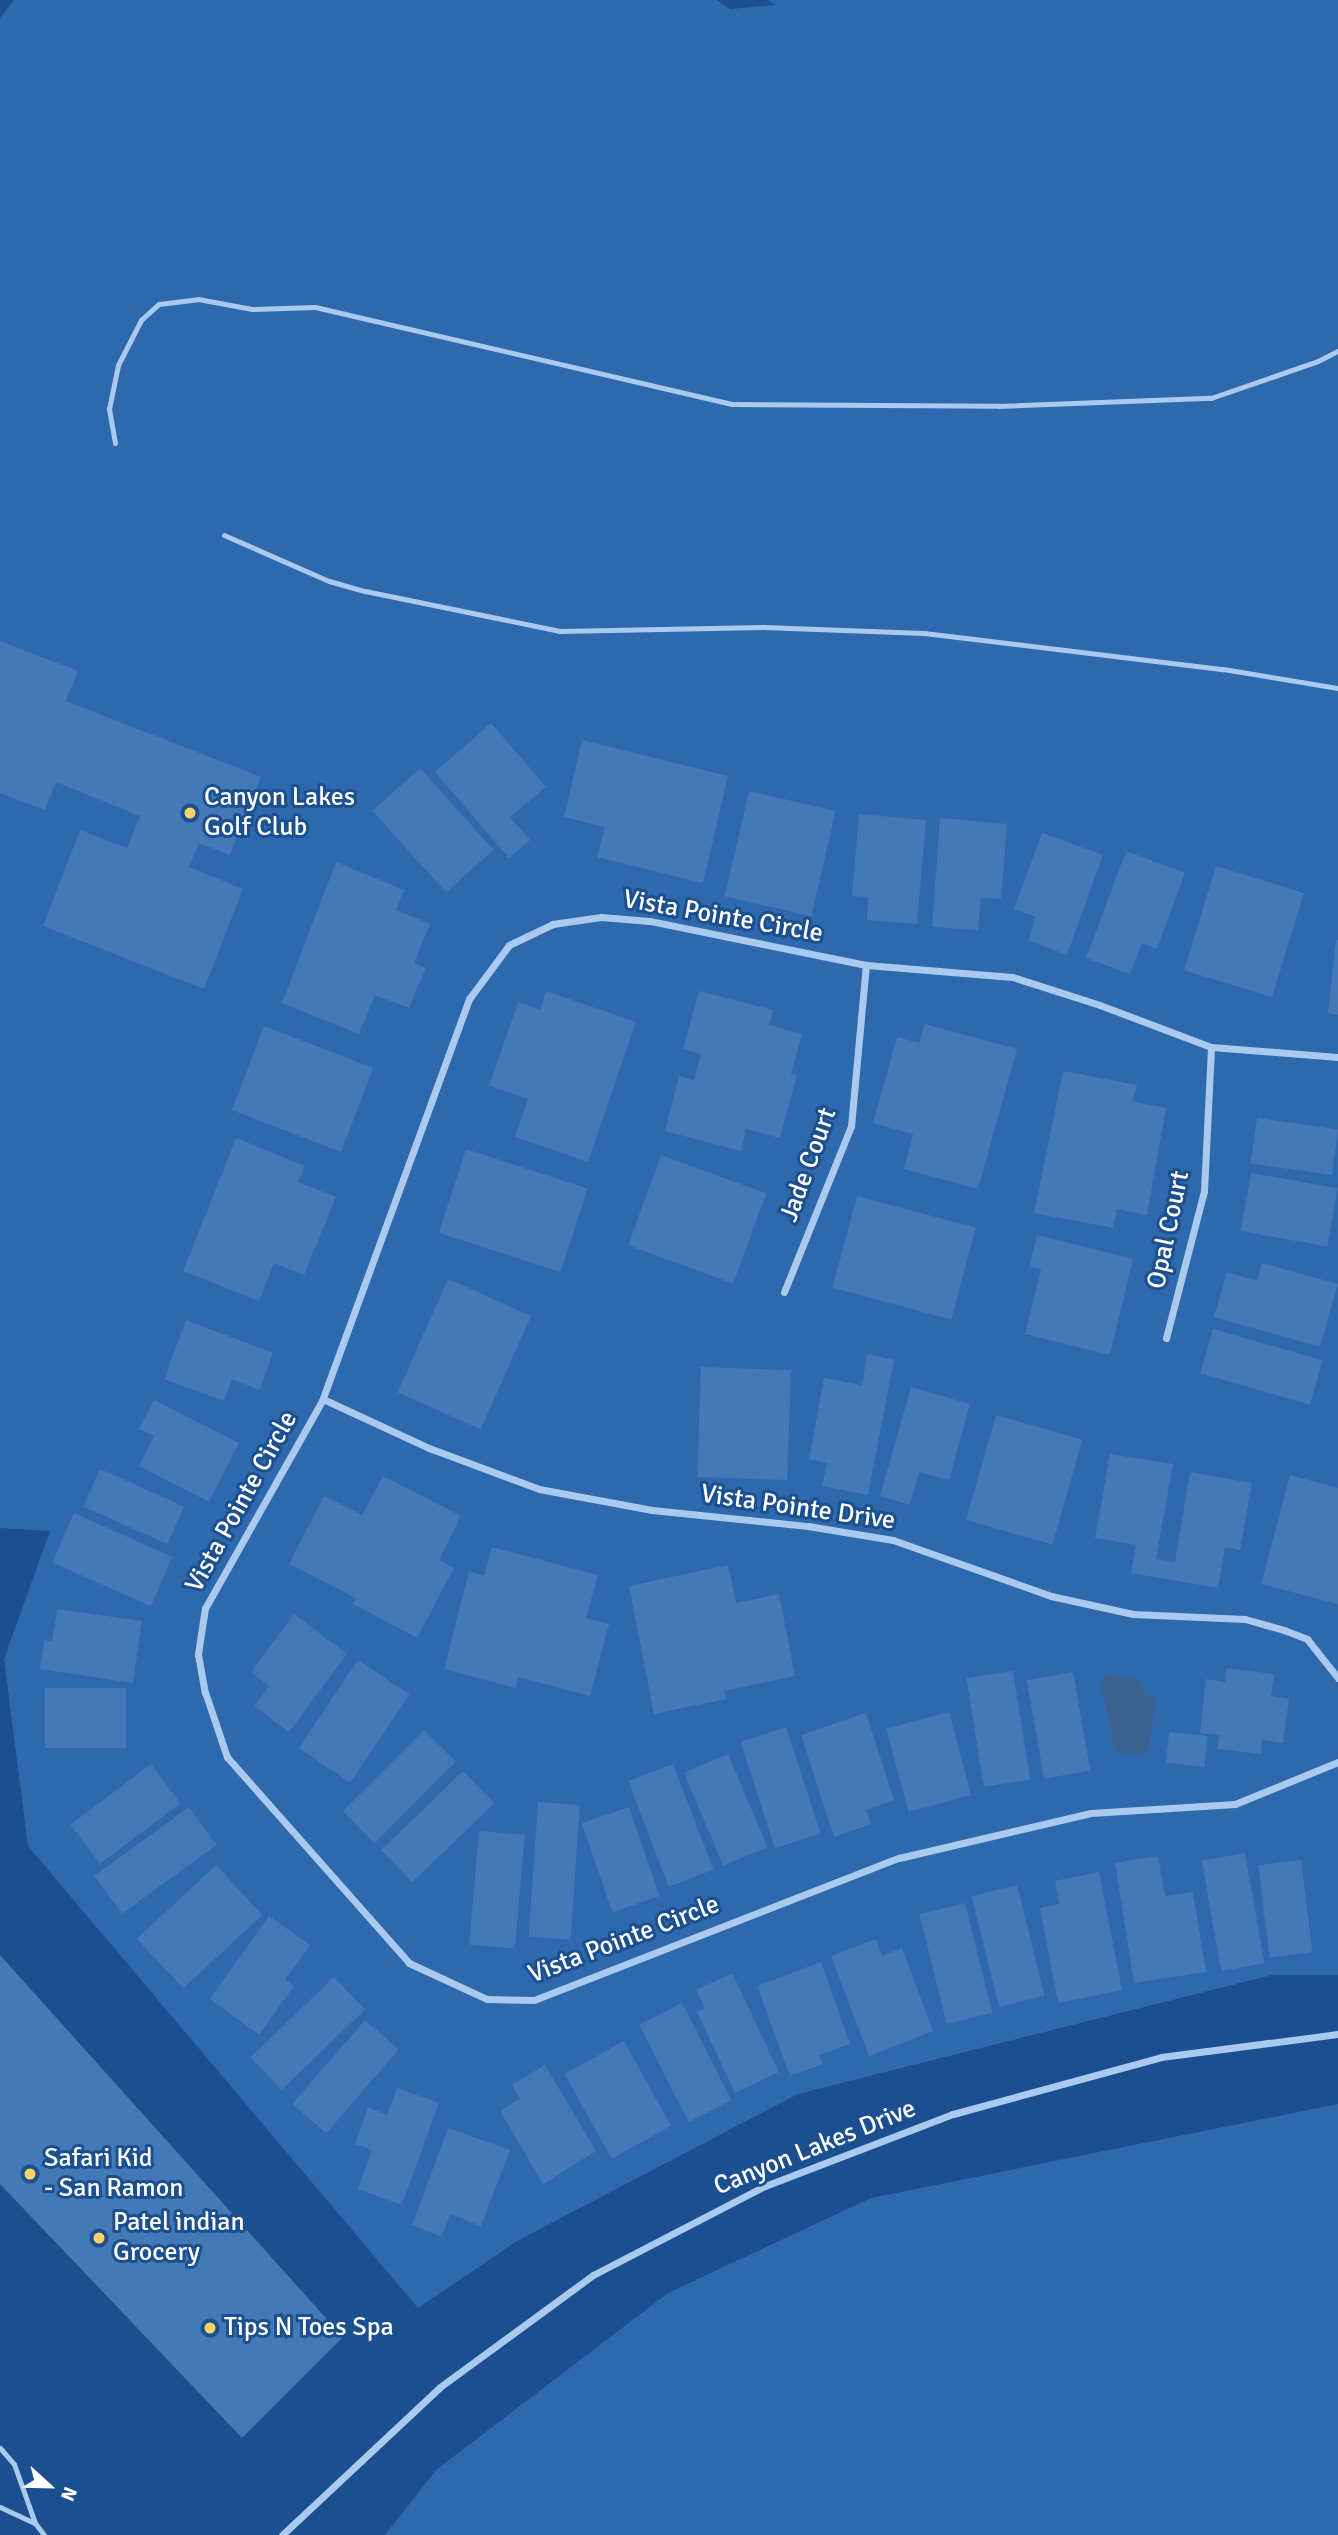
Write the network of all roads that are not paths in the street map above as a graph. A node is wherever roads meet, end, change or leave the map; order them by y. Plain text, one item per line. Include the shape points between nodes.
1 (1338, 351) edge
2 (115, 443) dead end
3 (224, 535) dead end
4 (1338, 688) edge
5 (866, 965) junction
6 (1212, 1047) junction
7 (1338, 1057) edge
8 (784, 1292) dead end
9 (1166, 1338) dead end
10 (323, 1399) junction
11 (1338, 1678) edge
12 (1338, 1762) edge
13 (1338, 2034) edge
14 (0, 2448) edge
15 (0, 2507) edge
16 (35, 2523) junction
17 (44, 2535) edge
18 (282, 2535) edge

1 - 2 lane via 1211,398 999,406 733,404 315,306 252,309 198,299 159,304 141,320 118,365 109,409
3 - 4 lane via 330,581 365,591 560,631 762,627 924,633 1223,669
5 - 6 street, Vista Pointe Circle via 1012,976
5 - 8 street, Jade Court via 851,1126
5 - 10 street, Vista Pointe Circle via 649,921 601,917 553,924 509,945 469,999
6 - 7 street, Vista Pointe Circle
6 - 9 street, Opal Court via 1204,1191
10 - 11 street, Vista Pointe Drive via 429,1448 539,1489 652,1510 893,1540 1051,1596 1133,1614 1245,1619 1307,1639
10 - 12 street, Vista Pointe Circle via 205,1608 198,1654 205,1692 227,1758 409,1963 487,1999 534,2000 899,1858 1091,1813 1235,1804
13 - 18 street, Canyon Lakes Drive via 1161,2057 953,2114 765,2186 593,2275 440,2387
14 - 16 lane via 14,2463
15 - 16 lane
16 - 17 lane

